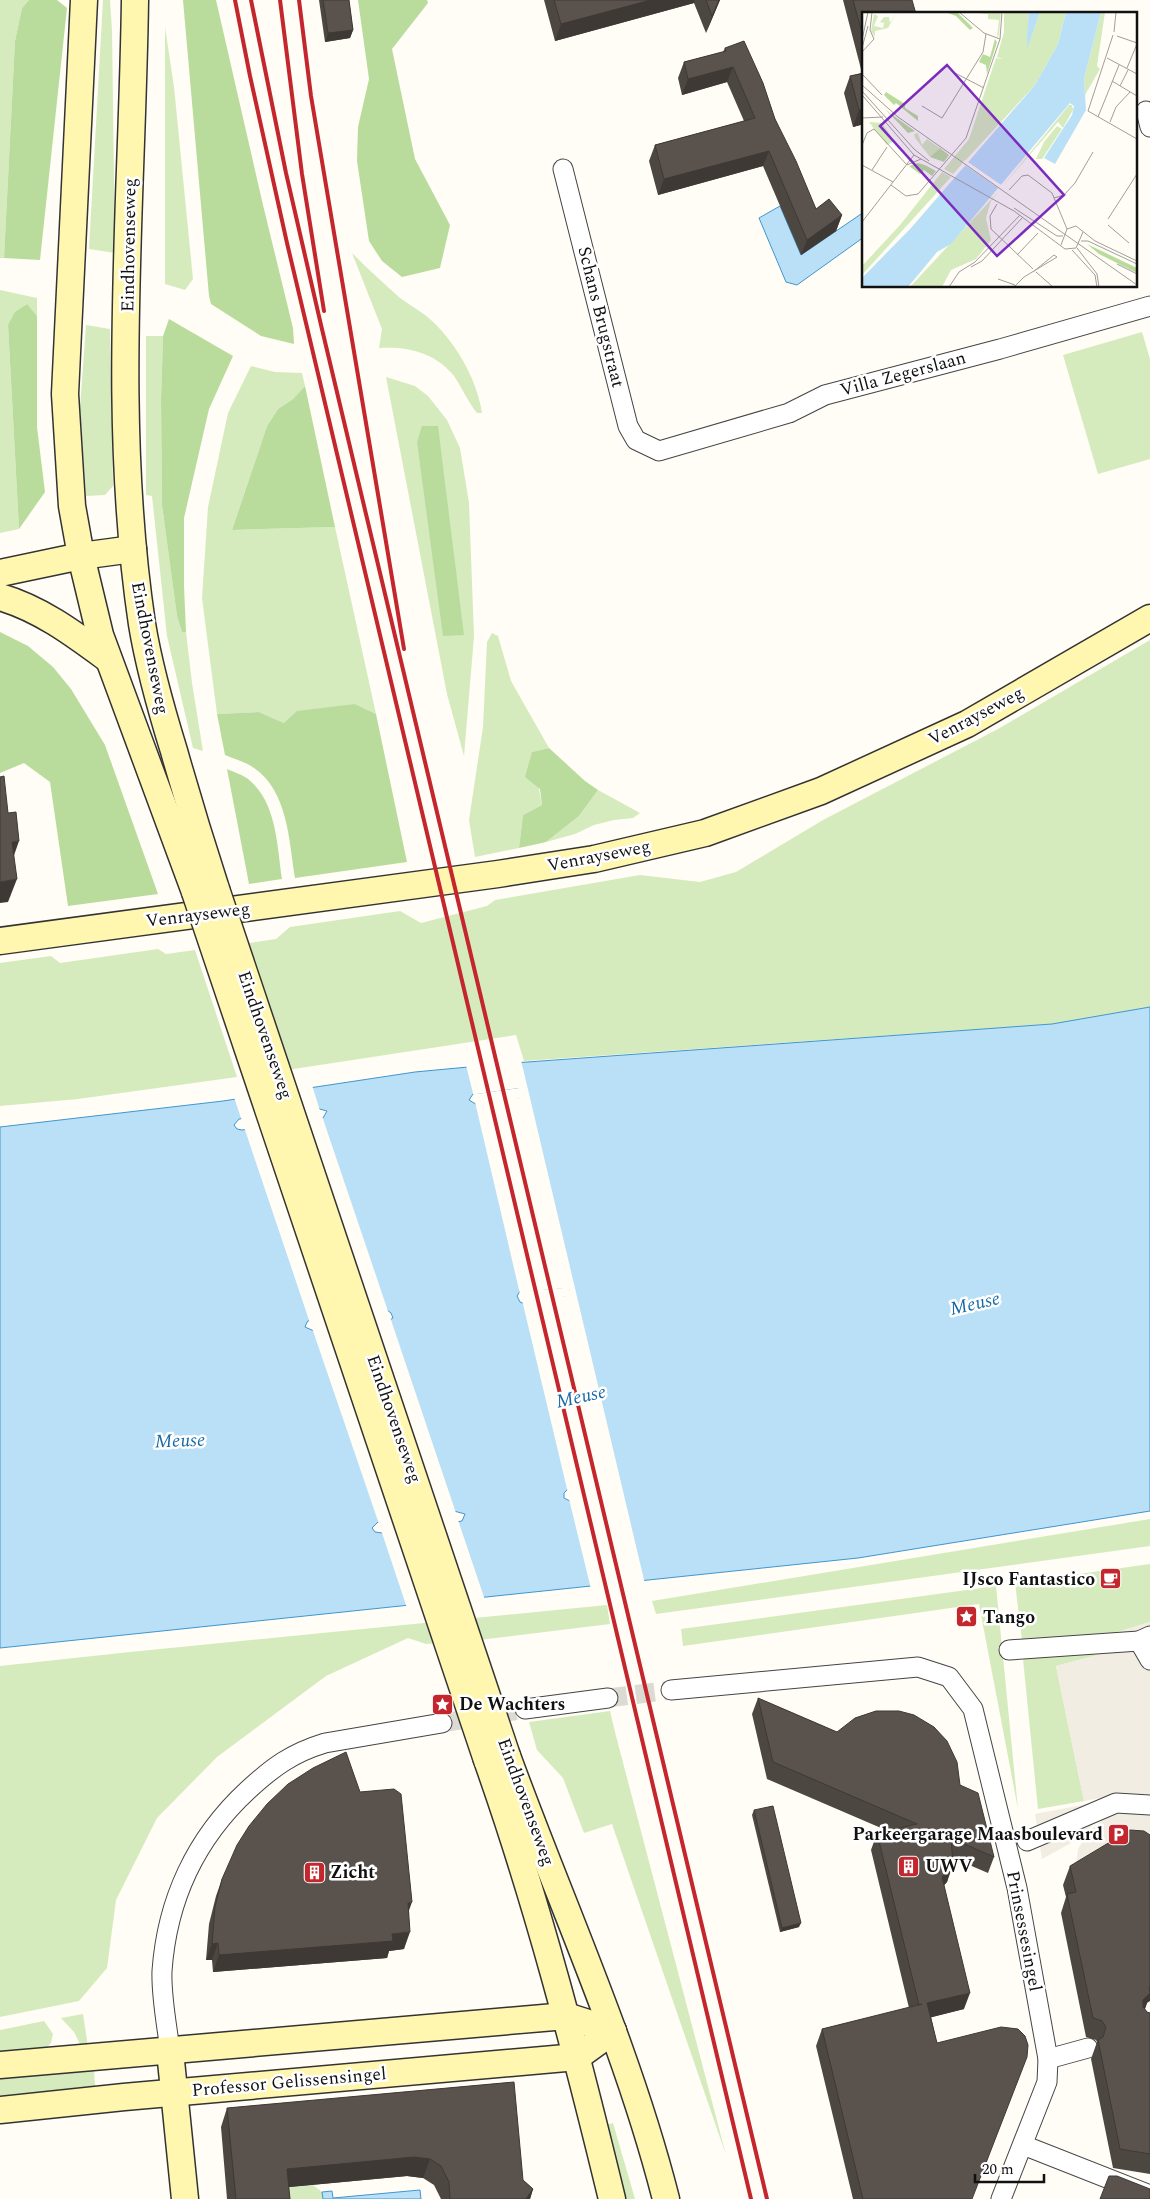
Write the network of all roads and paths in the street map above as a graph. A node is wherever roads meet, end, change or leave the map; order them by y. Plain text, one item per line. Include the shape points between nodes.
1 (124, 0) edge
2 (135, 0) edge
3 (81, 4) edge
4 (135, 34) junction
5 (563, 169) dead end
6 (1150, 306) edge
7 (659, 451) joint
8 (133, 549) junction
9 (81, 556) junction
10 (0, 573) edge
11 (0, 598) edge
12 (1150, 618) edge
13 (108, 659) junction
14 (206, 891) junction
15 (0, 941) edge
16 (1144, 1638) edge
17 (1009, 1650) dead end
18 (1150, 1660) edge
19 (671, 1690) tunnel mouth
20 (608, 1698) tunnel mouth
21 (525, 1709) tunnel mouth
22 (442, 1723) tunnel mouth
23 (497, 1758) junction
24 (1150, 1805) edge
25 (1027, 1840) dead end
26 (566, 2016) junction
27 (614, 2031) junction
28 (1088, 2048) dead end
29 (170, 2051) junction
30 (577, 2057) junction
31 (1048, 2059) junction
32 (0, 2065) edge
33 (174, 2092) junction
34 (0, 2110) edge
35 (1023, 2145) junction
36 (1150, 2195) edge
37 (185, 2199) edge
38 (612, 2199) edge
39 (666, 2199) edge
40 (1001, 2199) edge

1 - 4 main road
2 - 4 main road, Eindhovenseweg
3 - 9 main road, Eindhovenseweg via 65,394 72,506
4 - 8 main road, Eindhovenseweg via 125,398 128,502
5 - 7 street, Schans Brugstraat via 628,426 636,440
6 - 7 street, Villa Zegerslaan via 825,395 789,414
8 - 9 main road
8 - 14 main road, Eindhovenseweg via 142,625 196,828
9 - 10 main road
9 - 13 main road, Eindhovenseweg
11 - 13 main road via 53,620
12 - 15 main road, Venrayseweg via 967,724 821,791 705,833 594,860
13 - 14 main road, Eindhovenseweg
14 - 23 main road, Eindhovenseweg, bridge
16 - 17 street
16 - 18 street
19 - 31 street, Prinsessesingel via 918,1667 949,1677 974,1709 1017,1888
20 - 21 street
22 - 29 street via 308,1748 271,1769 226,1811 203,1841 175,1899 162,1973
23 - 26 main road, Eindhovenseweg via 521,1861
23 - 27 main road, Eindhovenseweg via 537,1838
24 - 25 street via 1116,1803
26 - 27 main road
26 - 29 main road
26 - 30 main road, Eindhovenseweg
27 - 30 main road
27 - 39 main road, Eindhovenseweg
28 - 31 street
29 - 32 main road
29 - 33 main road
30 - 33 main road, Professor Gelissensingel
30 - 38 main road, Eindhovenseweg
31 - 35 street, Prinsessesingel via 1046,2082
33 - 34 main road, Professor Gelissensingel
33 - 37 main road
35 - 36 street
35 - 40 street, Prinsessesingel

